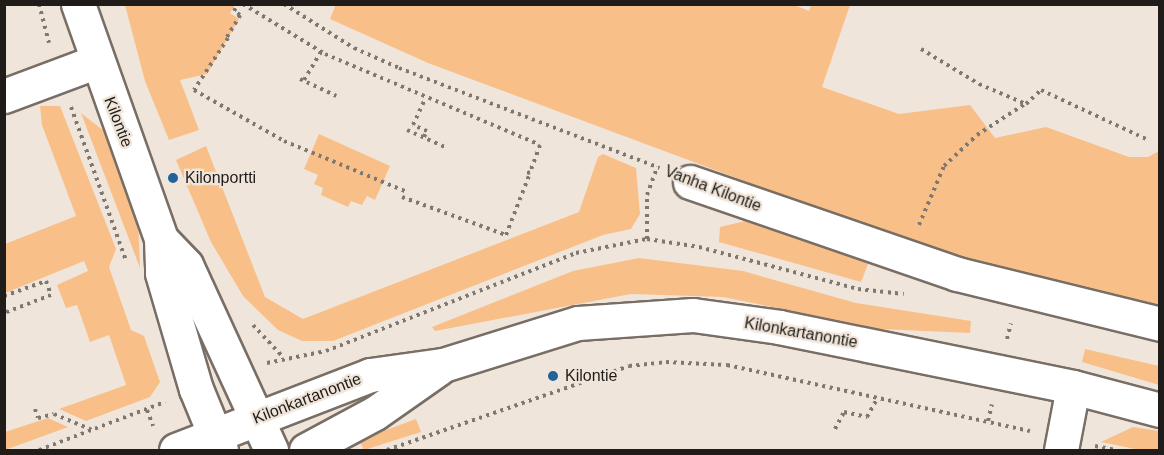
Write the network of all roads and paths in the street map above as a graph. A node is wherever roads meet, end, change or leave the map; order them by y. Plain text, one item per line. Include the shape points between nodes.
1 (39, 4) edge
2 (78, 4) edge
3 (238, 4) edge
4 (243, 4) edge
5 (284, 4) edge
6 (921, 49) dead end
7 (321, 52) junction
8 (95, 62) junction
9 (59, 74) junction
10 (4, 96) edge
11 (336, 96) dead end
12 (425, 99) junction
13 (1026, 104) junction
14 (407, 130) dead end
15 (424, 137) junction
16 (1146, 139) dead end
17 (447, 148) dead end
18 (657, 167) junction
19 (690, 182) joint
20 (405, 191) dead end
21 (402, 197) dead end
22 (161, 239) junction
23 (647, 239) dead end
24 (905, 257) junction
25 (127, 263) dead end
26 (4, 296) edge
27 (4, 313) edge
28 (249, 320) dead end
29 (1160, 324) edge
30 (283, 357) dead end
31 (443, 365) junction
32 (1073, 387) junction
33 (878, 399) junction
34 (35, 409) dead end
35 (147, 410) dead end
36 (1160, 410) edge
37 (257, 417) junction
38 (835, 429) dead end
39 (92, 430) junction
40 (218, 443) edge
41 (1062, 445) edge
42 (39, 450) edge
43 (176, 450) edge
44 (271, 450) edge
45 (306, 450) edge
46 (387, 450) edge
47 (1115, 450) edge

1 - 9 path
2 - 8 street, Kilontie
3 - 20 path via 234,11 240,15 194,90 284,141
4 - 7 path
5 - 18 path, Vanha Kilontie via 354,48 390,64
6 - 13 path via 979,84
7 - 11 path via 302,80
7 - 12 path
8 - 9 street
8 - 22 street, Kilontie
9 - 10 street
9 - 25 path
12 - 15 path via 413,125 427,131
12 - 21 path via 540,145 506,235
13 - 16 path via 1041,90
13 - 24 path via 977,135 944,166
14 - 15 path
15 - 17 path
18 - 19 path, Vanha Kilontie
18 - 23 path via 647,195
19 - 24 street, Vanha Kilontie
22 - 37 street, Kilontie via 186,265
22 - 40 street, Kilontie via 162,273
24 - 29 street, Vanha Kilontie
26 - 27 path via 46,281 51,295
28 - 30 path
31 - 32 street, Kilonkartanontie via 578,323 693,315 779,327
31 - 37 street, Kilonkartanontie via 370,375
31 - 45 street, Kilonkartanontie via 375,413
32 - 36 street, Kilonkartanontie
32 - 41 street
33 - 38 path via 867,417 844,412
33 - 41 path
33 - 46 path via 728,365 666,362 629,366
34 - 39 path via 38,418 54,414
35 - 39 path
37 - 40 street, Kilonkartanontie
37 - 44 street, Kilontie
39 - 42 path
40 - 43 street, Kilonkartanontie
41 - 47 path

